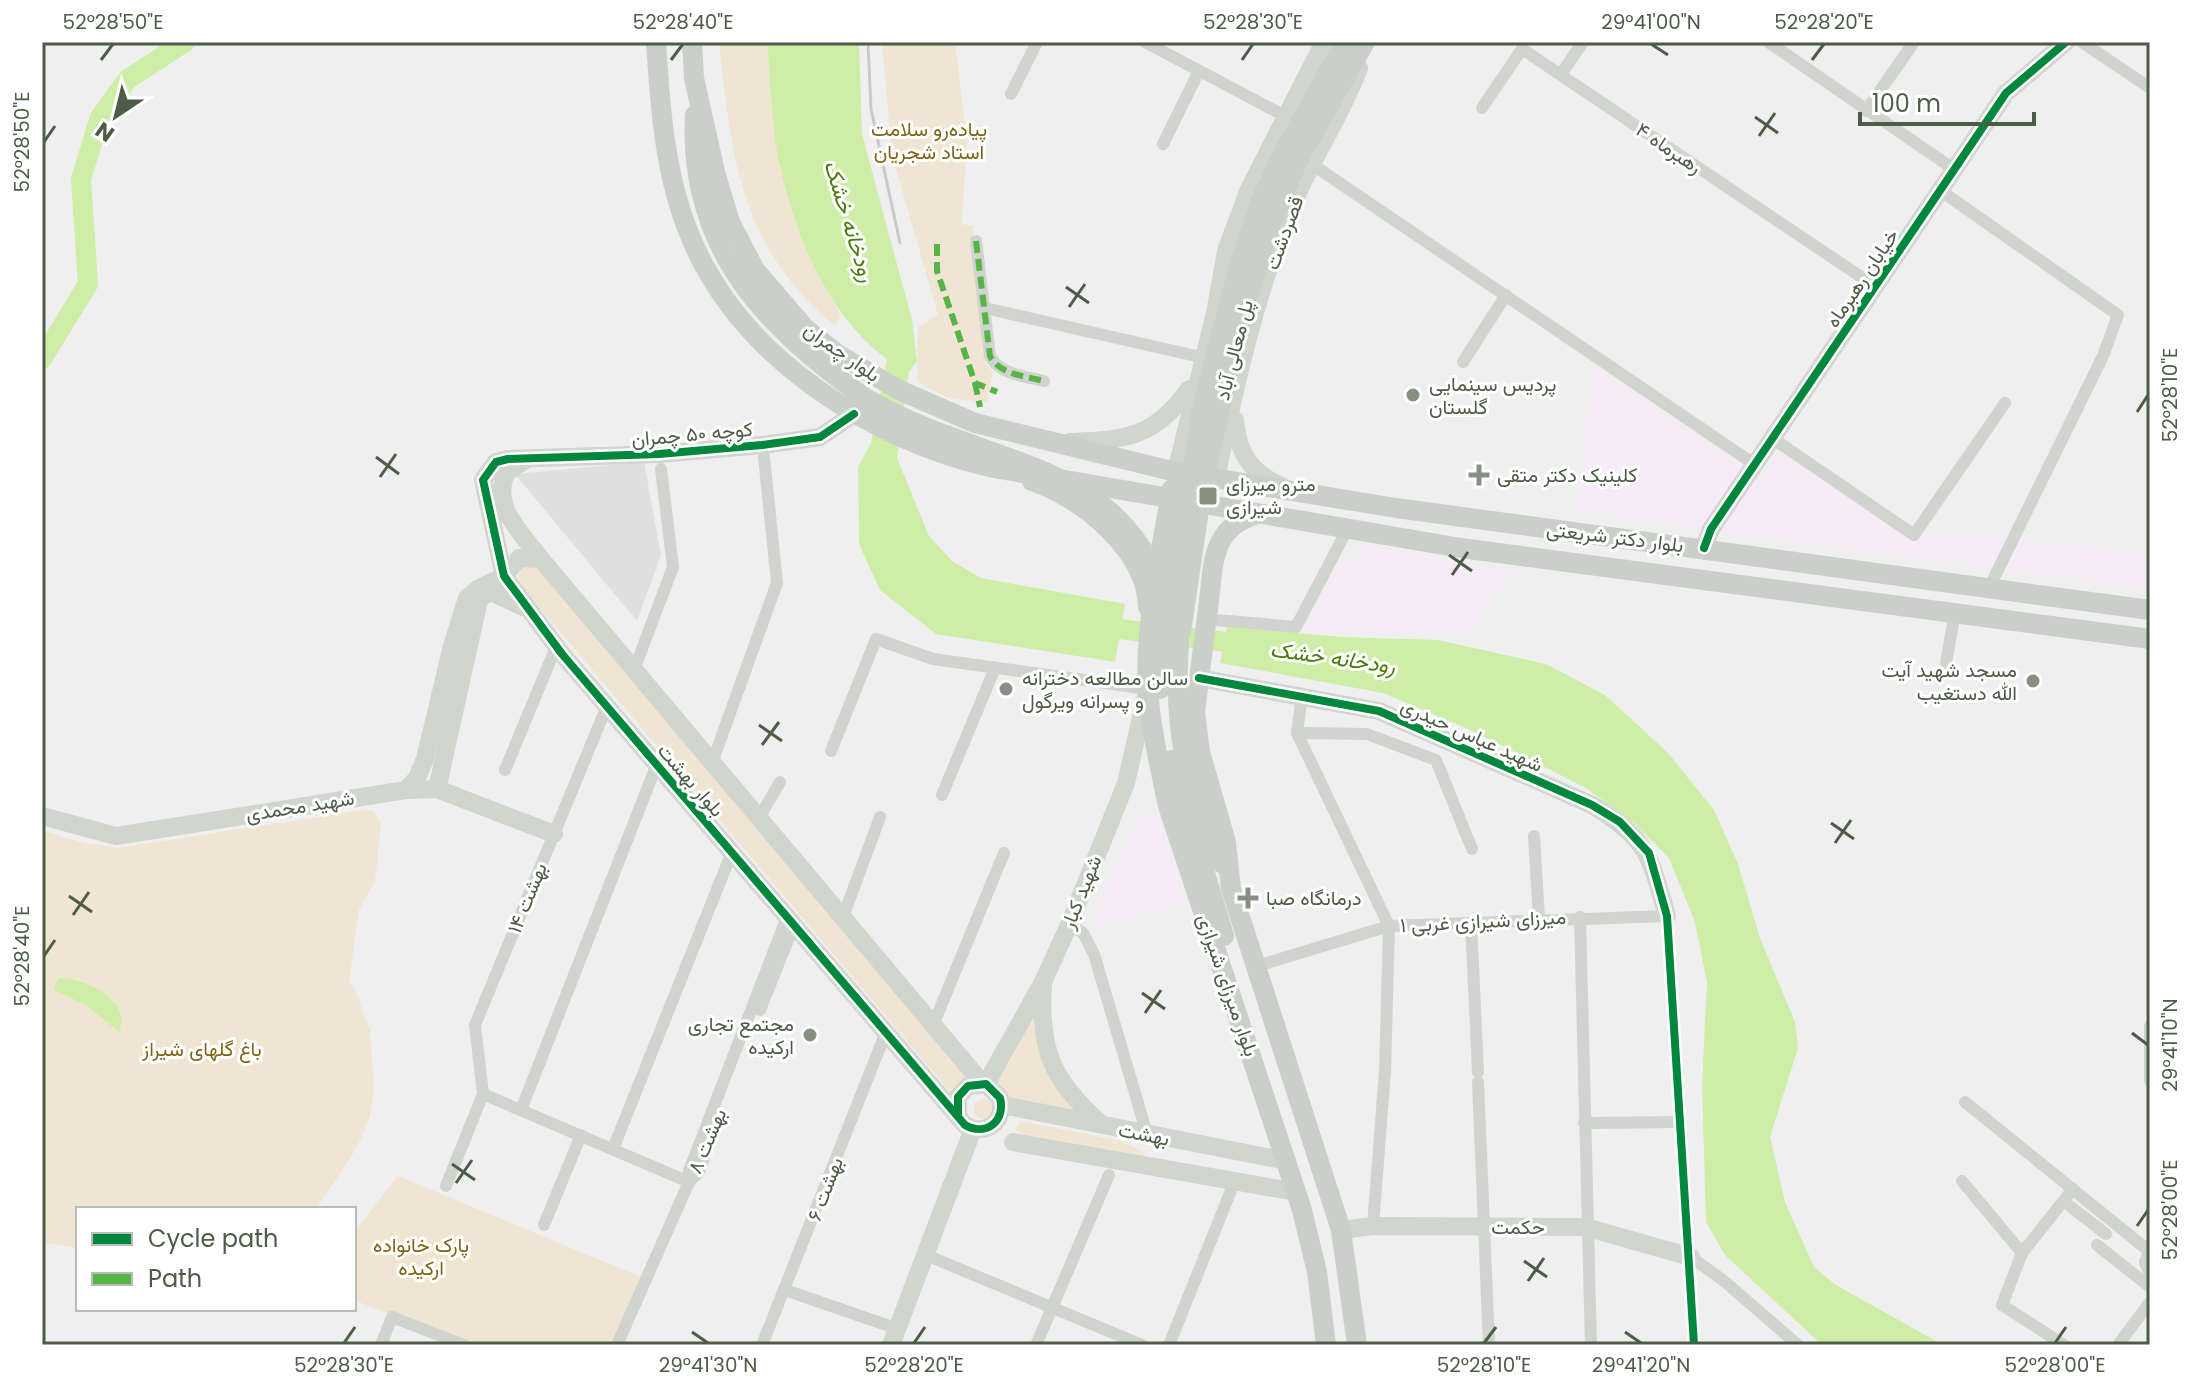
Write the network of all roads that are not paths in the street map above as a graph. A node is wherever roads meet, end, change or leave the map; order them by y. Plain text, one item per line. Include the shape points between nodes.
1 (656, 42) edge
2 (692, 42) edge
3 (1037, 42) edge
4 (1145, 42) edge
5 (1324, 42) edge
6 (1345, 42) edge
7 (1365, 42) edge
8 (1583, 42) edge
9 (1768, 42) edge
10 (1914, 42) edge
11 (2066, 42) edge
12 (2082, 42) edge
13 (1199, 71) junction
14 (1561, 74) junction
15 (696, 87) junction
16 (2150, 88) edge
17 (1011, 94) dead end
18 (1482, 108) dead end
19 (1866, 111) junction
20 (1283, 115) junction
21 (1163, 144) dead end
22 (1313, 165) junction
23 (1955, 170) junction
24 (1941, 191) junction
25 (976, 241) dead end
26 (1876, 287) junction
27 (1506, 295) junction
28 (985, 308) junction
29 (1463, 362) dead end
30 (1202, 366) junction
31 (1044, 381) dead end
32 (1234, 401) junction
33 (2005, 403) dead end
34 (863, 412) junction
35 (1772, 438) junction
36 (1057, 443) junction
37 (1223, 445) junction
38 (1101, 455) junction
39 (764, 457) dead end
40 (525, 460) junction
41 (1754, 464) junction
42 (994, 468) junction
43 (661, 469) dead end
44 (1176, 472) junction
45 (1216, 479) junction
46 (1098, 484) junction
47 (1289, 489) junction
48 (1171, 499) junction
49 (1211, 506) junction
50 (1258, 514) junction
51 (1467, 518) junction
52 (1499, 522) junction
53 (1349, 526) junction
54 (1162, 545) junction
55 (1461, 548) junction
56 (1704, 548) junction
57 (1492, 552) junction
58 (1216, 555) junction
59 (541, 559) junction
60 (504, 576) junction
61 (1989, 588) junction
62 (526, 608) junction
63 (2150, 610) edge
64 (1955, 613) junction
65 (1207, 614) junction
66 (1155, 616) junction
67 (2150, 639) edge
68 (1179, 644) junction
69 (556, 647) junction
70 (1946, 663) dead end
71 (995, 668) junction
72 (634, 670) junction
73 (1199, 678) junction
74 (1148, 689) junction
75 (1302, 696) junction
76 (607, 706) junction
77 (1297, 733) junction
78 (831, 751) dead end
79 (712, 763) junction
80 (657, 764) junction
81 (505, 770) dead end
82 (780, 782) dead end
83 (437, 789) junction
84 (406, 790) junction
85 (942, 795) dead end
86 (42, 816) edge
87 (880, 817) dead end
88 (759, 818) junction
89 (554, 834) junction
90 (1534, 836) dead end
91 (1472, 849) dead end
92 (732, 852) junction
93 (1004, 853) dead end
94 (1223, 894) junction
95 (1667, 916) junction
96 (843, 917) junction
97 (1580, 917) junction
98 (1539, 919) junction
99 (791, 921) junction
100 (1471, 923) junction
101 (1069, 925) junction
102 (1389, 926) junction
103 (1257, 966) junction
104 (1043, 982) junction
105 (934, 1023) junction
106 (2150, 1026) edge
107 (886, 1032) junction
108 (1006, 1048) junction
109 (959, 1053) junction
110 (1251, 1053) junction
111 (2150, 1081) edge
112 (984, 1084) junction
113 (483, 1094) junction
114 (1965, 1102) dead end
115 (1002, 1105) junction
116 (521, 1110) junction
117 (958, 1116) junction
118 (1679, 1122) junction
119 (1584, 1123) junction
120 (1102, 1125) junction
121 (973, 1129) junction
122 (1147, 1134) junction
123 (581, 1135) junction
124 (1013, 1142) dead end
125 (613, 1149) junction
126 (1287, 1161) junction
127 (1109, 1175) dead end
128 (1962, 1181) dead end
129 (689, 1182) junction
130 (1234, 1183) junction
131 (446, 1186) dead end
132 (2073, 1189) junction
133 (1296, 1192) junction
134 (2071, 1207) dead end
135 (2114, 1222) junction
136 (544, 1225) dead end
137 (1373, 1226) junction
138 (1486, 1227) junction
139 (1585, 1227) junction
140 (1341, 1230) junction
141 (2106, 1234) junction
142 (2150, 1250) edge
143 (2022, 1253) junction
144 (926, 1255) junction
145 (1691, 1257) junction
146 (2150, 1275) edge
147 (2150, 1287) edge
148 (785, 1290) junction
149 (2150, 1302) edge
150 (1052, 1307) junction
151 (894, 1337) edge
152 (381, 1345) edge
153 (464, 1345) edge
154 (617, 1345) edge
155 (762, 1345) edge
156 (1036, 1345) edge
157 (1142, 1345) edge
158 (1169, 1345) edge
159 (1326, 1345) edge
160 (1357, 1345) edge
161 (1489, 1345) edge
162 (1591, 1345) edge
163 (1694, 1345) edge
164 (1798, 1345) edge
165 (2064, 1345) edge
166 (2118, 1345) edge

1 - 34 main road, بلوار چمران via 673,186 691,240 718,287 755,334 794,370
2 - 15 main road, بلوار چمران
3 - 17 street
4 - 13 street
5 - 20 street
6 - 66 main road, پل معالی آباد, bridge via 1261,200 1240,263
7 - 22 street, قصردشت via 1358,71
7 - 68 main road, پل معالی آباد, bridge via 1299,158 1242,315 1203,483
8 - 14 street
9 - 19 street
10 - 19 street
11 - 23 street, خیابان رهبرماه via 2006,93
12 - 16 street
13 - 20 street
13 - 21 street
14 - 18 street, ۴ رهبرماه via 1522,49
14 - 26 street, ۴ رهبرماه
15 - 34 main road via 696,173 708,222 724,256 768,319
15 - 36 main road, بلوار چمران via 730,222 755,270 805,328 836,353 913,397 992,430
19 - 23 street
20 - 30 street via 1226,251
22 - 27 street
22 - 32 street, قصردشت via 1276,247
23 - 24 street, خیابان رهبرماه
24 - 26 street, خیابان رهبرماه
24 - 61 street via 2118,315
25 - 28 street
26 - 35 street, خیابان رهبرماه
27 - 29 street
27 - 41 street
28 - 30 street
28 - 31 street via 994,363
30 - 36 street via 1173,411 1144,432 1122,440
30 - 37 street via 1191,448 1206,451
30 - 44 street
32 - 37 street, قصردشت
32 - 47 street via 1245,461
33 - 35 street via 1914,535
34 - 40 street, کوچه ۵۰ چمران via 820,437 659,454
34 - 42 main road, بلوار چمران via 905,442
34 - 68 main road, bridge via 922,427 1064,479 1101,502 1153,569
35 - 41 street, خیابان رهبرماه
36 - 38 main road, بلوار چمران
37 - 45 street, قصردشت
38 - 44 main road, بلوار چمران
38 - 46 main road via 1105,476
39 - 79 street via 777,583
40 - 59 street, بلوار بهشت via 507,472 500,494 502,505
40 - 60 street, بلوار بهشت via 496,462 483,480
41 - 56 street, خیابان رهبرماه
42 - 46 main road, بلوار چمران
42 - 66 main road, بلوار چمران via 1039,484 1098,520 1139,572
43 - 72 street via 673,567
44 - 45 main road, بلوار دکتر شریعتی
44 - 48 main road
45 - 47 main road, بلوار دکتر شریعتی
45 - 49 main road
46 - 48 main road, بلوار چمران
47 - 51 main road, بلوار دکتر شریعتی
48 - 49 main road, بلوار چمران
48 - 54 main road
49 - 50 main road, بلوار دکتر شریعتی
50 - 53 main road, بلوار دکتر شریعتی
50 - 58 main road via 1228,528
51 - 52 main road, بلوار دکتر شریعتی
51 - 55 main road via 1475,533
52 - 56 main road, بلوار دکتر شریعتی
52 - 57 main road via 1485,535
53 - 55 main road, بلوار دکتر شریعتی
53 - 65 street via 1296,627
54 - 58 main road via 1198,541
54 - 66 main road
55 - 57 main road, بلوار دکتر شریعتی
56 - 61 main road, بلوار دکتر شریعتی
57 - 64 main road, بلوار دکتر شریعتی
58 - 65 main road, بلوار میرزای شیرازی
59 - 60 street via 519,558
59 - 72 street, بلوار بهشت
60 - 62 street, بلوار بهشت
60 - 84 street via 467,598 425,759
61 - 63 main road, بلوار دکتر شریعتی
62 - 69 street, بلوار بهشت
62 - 83 street via 496,592 479,600
64 - 67 main road, بلوار دکتر شریعتی
64 - 70 street
65 - 73 main road, بلوار میرزای شیرازی, bridge
66 - 74 main road, بلوار میرزای شیرازی
66 - 94 main road via 1166,741
68 - 94 main road, پل معالی آباد via 1178,726 1188,779
69 - 76 street, بلوار بهشت
69 - 81 street
71 - 74 street
71 - 78 street via 933,659 876,639
71 - 85 street
72 - 79 street, بلوار بهشت
73 - 75 street, شهید عباس حیدری
73 - 94 main road, بلوار میرزای شیرازی via 1195,712 1200,752 1226,842
74 - 101 street, شهید کبار via 1126,783
74 - 110 main road, بلوار میرزای شیرازی via 1168,806
75 - 77 street
75 - 95 street, شهید عباس حیدری via 1379,711 1592,805 1620,822 1649,853
76 - 80 street, بلوار بهشت
76 - 89 street, ۱۴ بهشت
77 - 91 street via 1367,734 1436,760
77 - 102 street
79 - 88 street, بلوار بهشت
80 - 92 street, بلوار بهشت
80 - 116 street
82 - 88 street
83 - 84 street, شهید محمدی
83 - 89 street, شهید محمدی
84 - 86 street, شهید محمدی via 116,836
87 - 96 street
88 - 96 street, بلوار بهشت
89 - 113 street, ۱۴ بهشت via 475,1025
90 - 98 street
92 - 99 street, بلوار بهشت
92 - 125 street
93 - 105 street
94 - 103 main road, بلوار میرزای شیرازی
94 - 110 main road
95 - 97 street, ۱ میرزای شیرازی غربی
95 - 118 street
96 - 105 street, بلوار بهشت
97 - 98 street, ۱ میرزای شیرازی غربی
97 - 119 street
98 - 100 street, ۱ میرزای شیرازی غربی
99 - 107 street, بلوار بهشت
99 - 129 street, ۸ بهشت via 689,1171
100 - 102 street, ۱ میرزای شیرازی غربی
100 - 138 street
101 - 104 street, شهید کبار
101 - 122 street via 1083,933 1094,954
102 - 103 street, ۱ میرزای شیرازی غربی
102 - 137 street
103 - 140 main road, بلوار میرزای شیرازی
104 - 108 street, شهید کبار
104 - 120 street via 1041,1020 1053,1068
105 - 109 street, بلوار بهشت
106 - 111 street
107 - 117 street, بلوار بهشت
107 - 148 street, ۶ بهشت
108 - 109 street via 989,1058
108 - 112 street, شهید کبار
109 - 112 street, بلوار بهشت
110 - 126 main road, بلوار میرزای شیرازی
112 - 115 street via 996,1091
112 - 117 street via 962,1091
113 - 116 street
113 - 131 street
114 - 132 street
115 - 120 street, بهشت
115 - 121 street via 993,1125
116 - 123 street
117 - 121 street
118 - 119 street
118 - 145 street
119 - 139 street
120 - 122 street, بهشت
121 - 144 street
122 - 126 street, بهشت
123 - 125 street
123 - 136 street
124 - 130 street
125 - 129 street
126 - 133 main road, بلوار میرزای شیرازی
127 - 150 street
128 - 143 street
129 - 154 street, ۸ بهشت
130 - 133 street
130 - 158 street
132 - 135 street
132 - 143 street
133 - 159 main road, بلوار میرزای شیرازی via 1317,1272
134 - 141 street
135 - 141 street
135 - 142 street
137 - 138 street, حکمت
137 - 140 street, حکمت
138 - 139 street, حکمت
138 - 161 street
139 - 145 street, حکمت
139 - 162 street
140 - 160 main road, بلوار میرزای شیرازی
141 - 147 street via 2094,1249
142 - 146 street via 2145,1262
143 - 165 street via 2002,1305
144 - 150 street
144 - 151 street
145 - 163 street
145 - 164 street
148 - 151 street
148 - 155 street, ۶ بهشت
149 - 166 street
150 - 156 street
150 - 157 street
152 - 153 street via 392,1317

